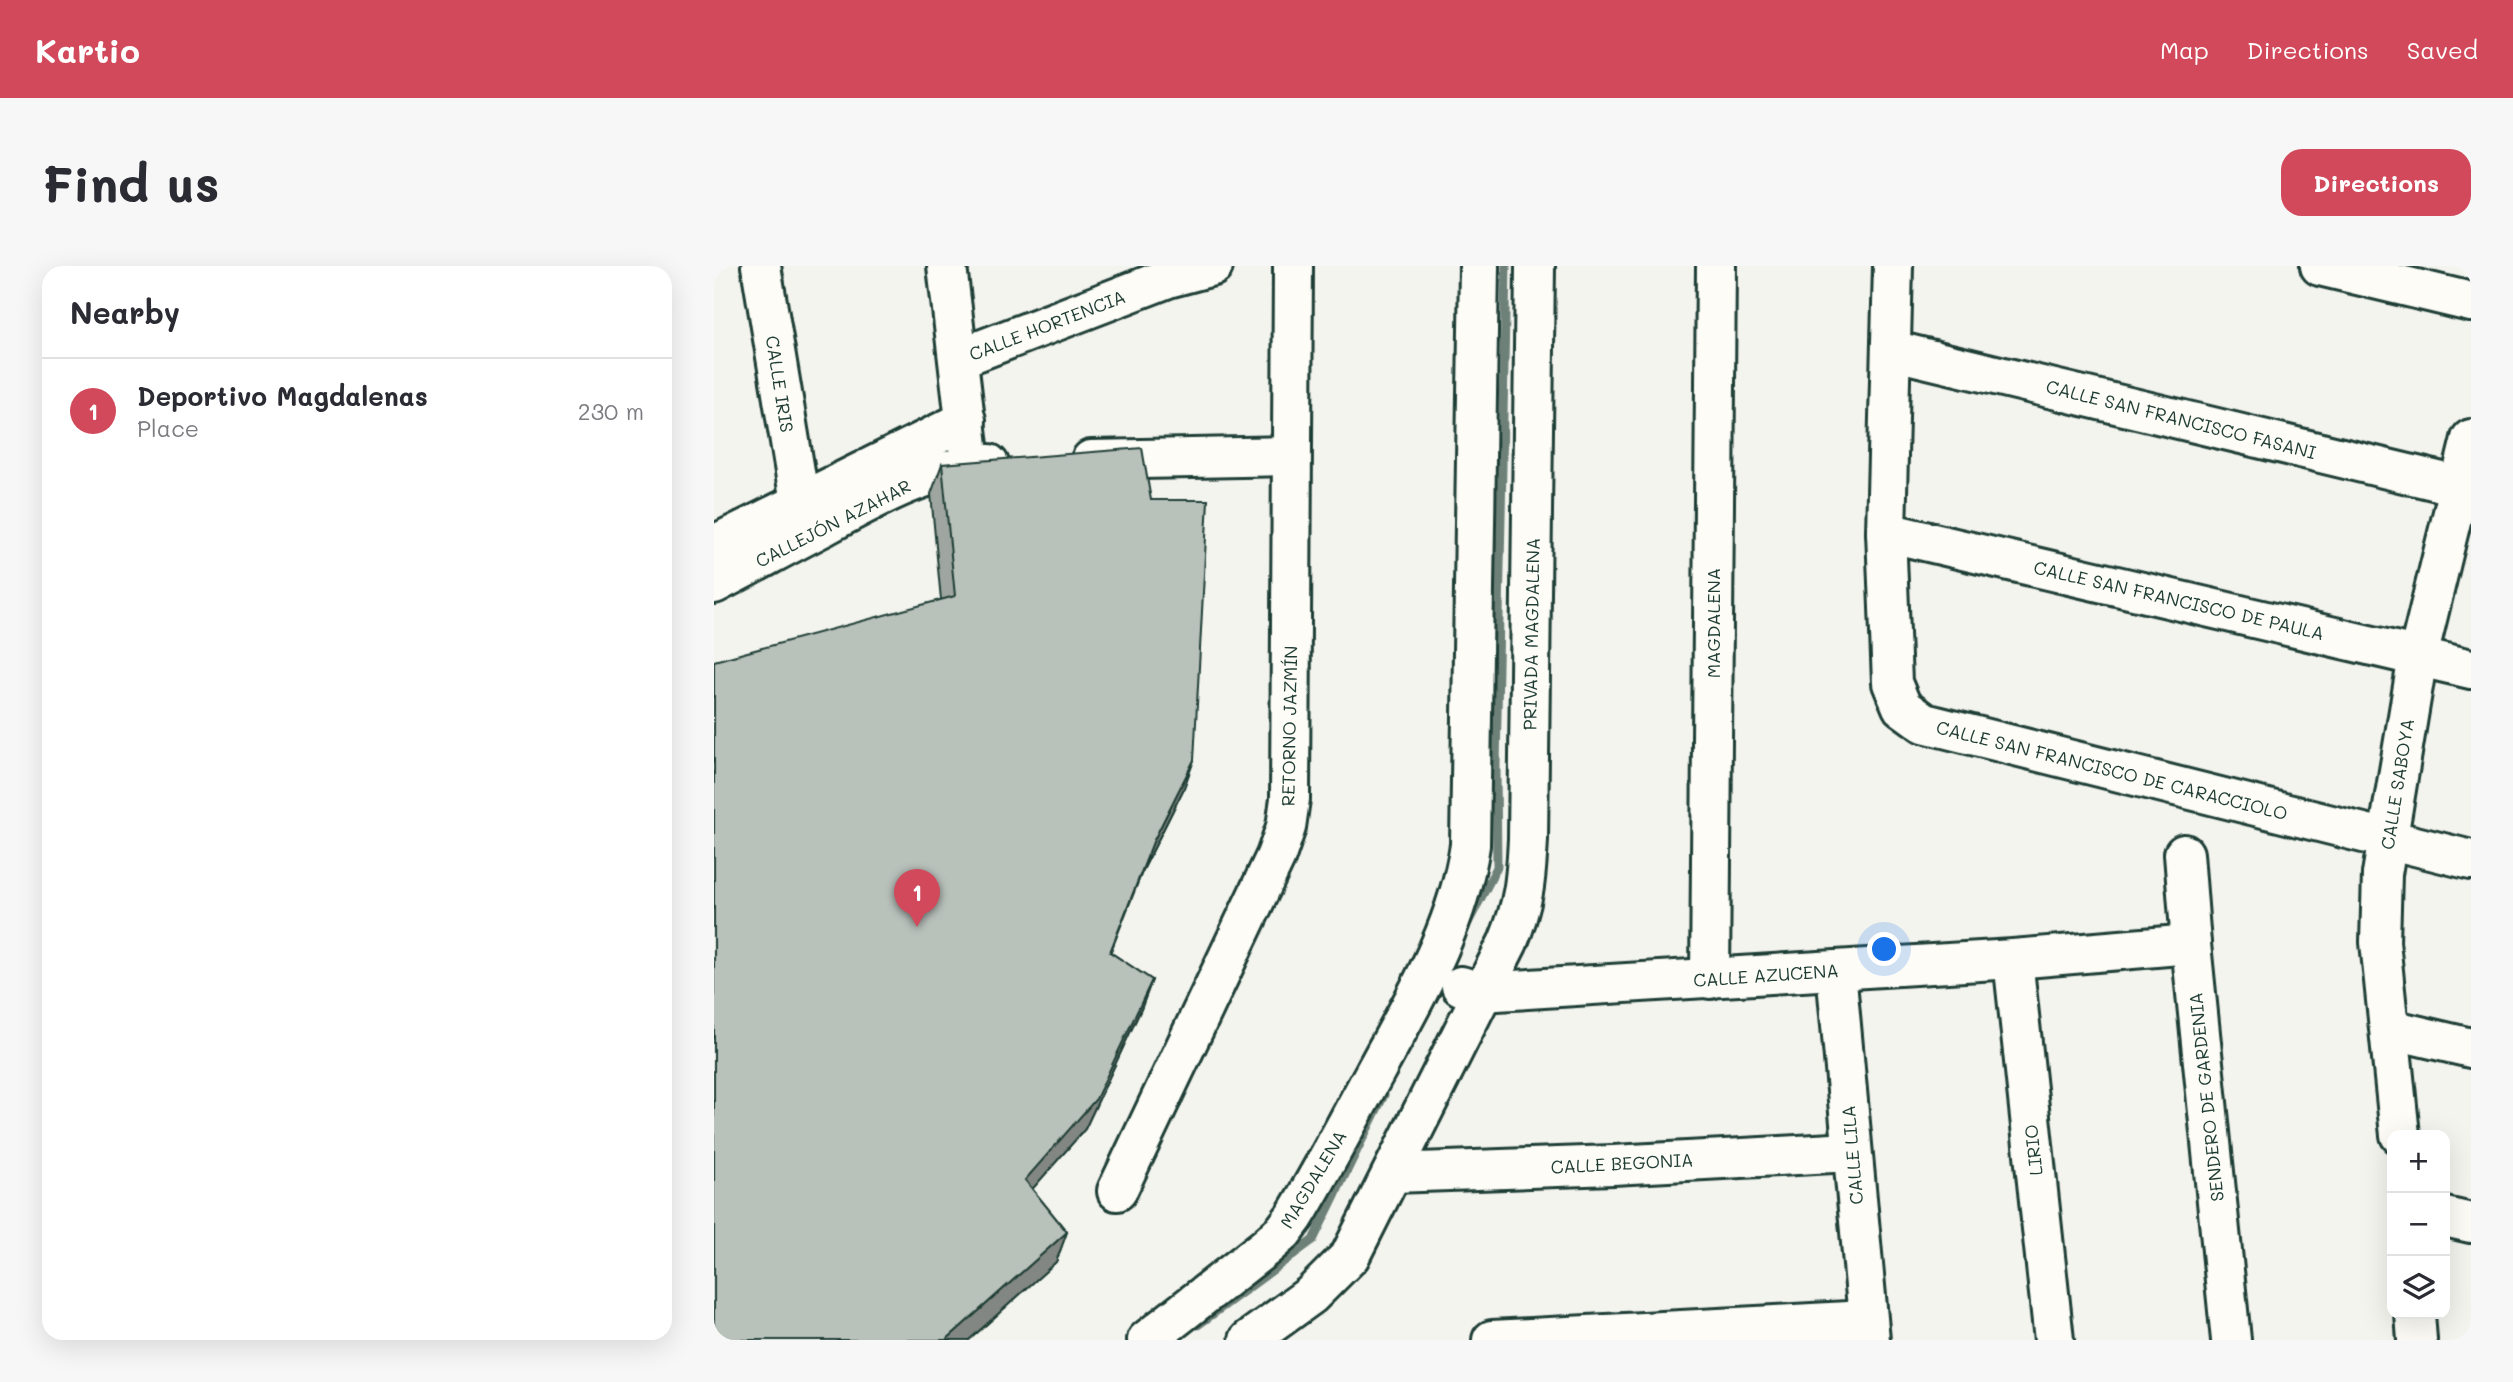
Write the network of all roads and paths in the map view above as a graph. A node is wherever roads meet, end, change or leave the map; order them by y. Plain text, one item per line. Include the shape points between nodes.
1 (761, 266) edge
2 (947, 266) edge
3 (1213, 266) edge
4 (1293, 266) edge
5 (1479, 266) edge
6 (1535, 266) edge
7 (1716, 266) edge
8 (1893, 266) edge
9 (2320, 266) edge
10 (2471, 302) edge
11 (1891, 350) junction
12 (960, 358) junction
13 (965, 420) junction
14 (2471, 439) edge
15 (1290, 456) junction
16 (1062, 461) edge
17 (1022, 463) edge
18 (970, 465) junction
19 (2465, 488) edge
20 (800, 502) junction
21 (1886, 532) junction
22 (714, 545) edge
23 (714, 584) edge
24 (2418, 656) junction
25 (2471, 669) edge
26 (2387, 839) junction
27 (2184, 854) dead end
28 (2471, 860) edge
29 (2191, 944) junction
30 (2013, 959) junction
31 (1836, 971) junction
32 (1428, 975) junction
33 (1710, 979) junction
34 (1481, 992) junction
35 (2390, 1029) junction
36 (2471, 1048) edge
37 (2400, 1130) edge
38 (1852, 1152) junction
39 (1393, 1173) junction
40 (1117, 1191) dead end
41 (2450, 1218) edge
42 (2471, 1223) edge
43 (2415, 1319) edge
44 (1869, 1330) edge
45 (1147, 1340) edge
46 (1249, 1340) edge
47 (1492, 1340) edge
48 (2054, 1340) edge
49 (2231, 1340) edge
50 (2417, 1340) edge

1 - 20 street, CALLE IRIS
2 - 12 street
3 - 12 street, CALLE HORTENCIA via 1168,278
4 - 15 street, RETORNO JAZMÍN
5 - 32 street via 1470,845 1457,906
6 - 34 street, PRIVADA MAGDALENA via 1526,882 1508,942
7 - 33 street, MAGDALENA
8 - 11 street, CALLE SAN FRANCISCO DE CARACCIOLO
9 - 10 street
11 - 19 street, CALLE SAN FRANCISCO FASANI
11 - 21 street, CALLE SAN FRANCISCO DE CARACCIOLO
12 - 13 street
13 - 18 street
13 - 20 street, CALLEJÓN AZAHAR
14 - 19 street, CALLE SABOYA
15 - 16 street
15 - 40 street, RETORNO JAZMÍN via 1290,799 1286,827
17 - 18 street, CALLEJÓN AZAHAR
18 - 23 street, CALLEJÓN AZAHAR via 935,474 864,504
19 - 24 street, CALLE SABOYA
20 - 22 street, CALLEJÓN AZAHAR
21 - 24 street, CALLE SAN FRANCISCO DE PAULA
21 - 26 street, CALLE SAN FRANCISCO DE CARACCIOLO via 1892,683 1902,707 1924,723
24 - 25 street, CALLE SAN FRANCISCO DE PAULA
24 - 26 street, CALLE SABOYA
26 - 28 street, CALLE SAN FRANCISCO DE CARACCIOLO
26 - 35 street, CALLE SABOYA via 2380,942
27 - 29 street, SENDERO DE GARDENIA
29 - 30 street, CALLE AZUCENA
29 - 49 street, SENDERO DE GARDENIA
30 - 31 street, CALLE AZUCENA
30 - 48 street, LIRIO
31 - 33 street, CALLE AZUCENA
31 - 38 street, CALLE LILA
32 - 34 street, CALLE AZUCENA
32 - 45 street, MAGDALENA via 1309,1193 1283,1231
33 - 34 street, CALLE AZUCENA
34 - 39 street
35 - 36 street
35 - 37 street, CALLE SABOYA
38 - 39 street, CALLE BEGONIA
38 - 44 street, CALLE LILA
39 - 46 street via 1350,1255 1311,1295
41 - 42 street
43 - 50 street
44 - 47 street

